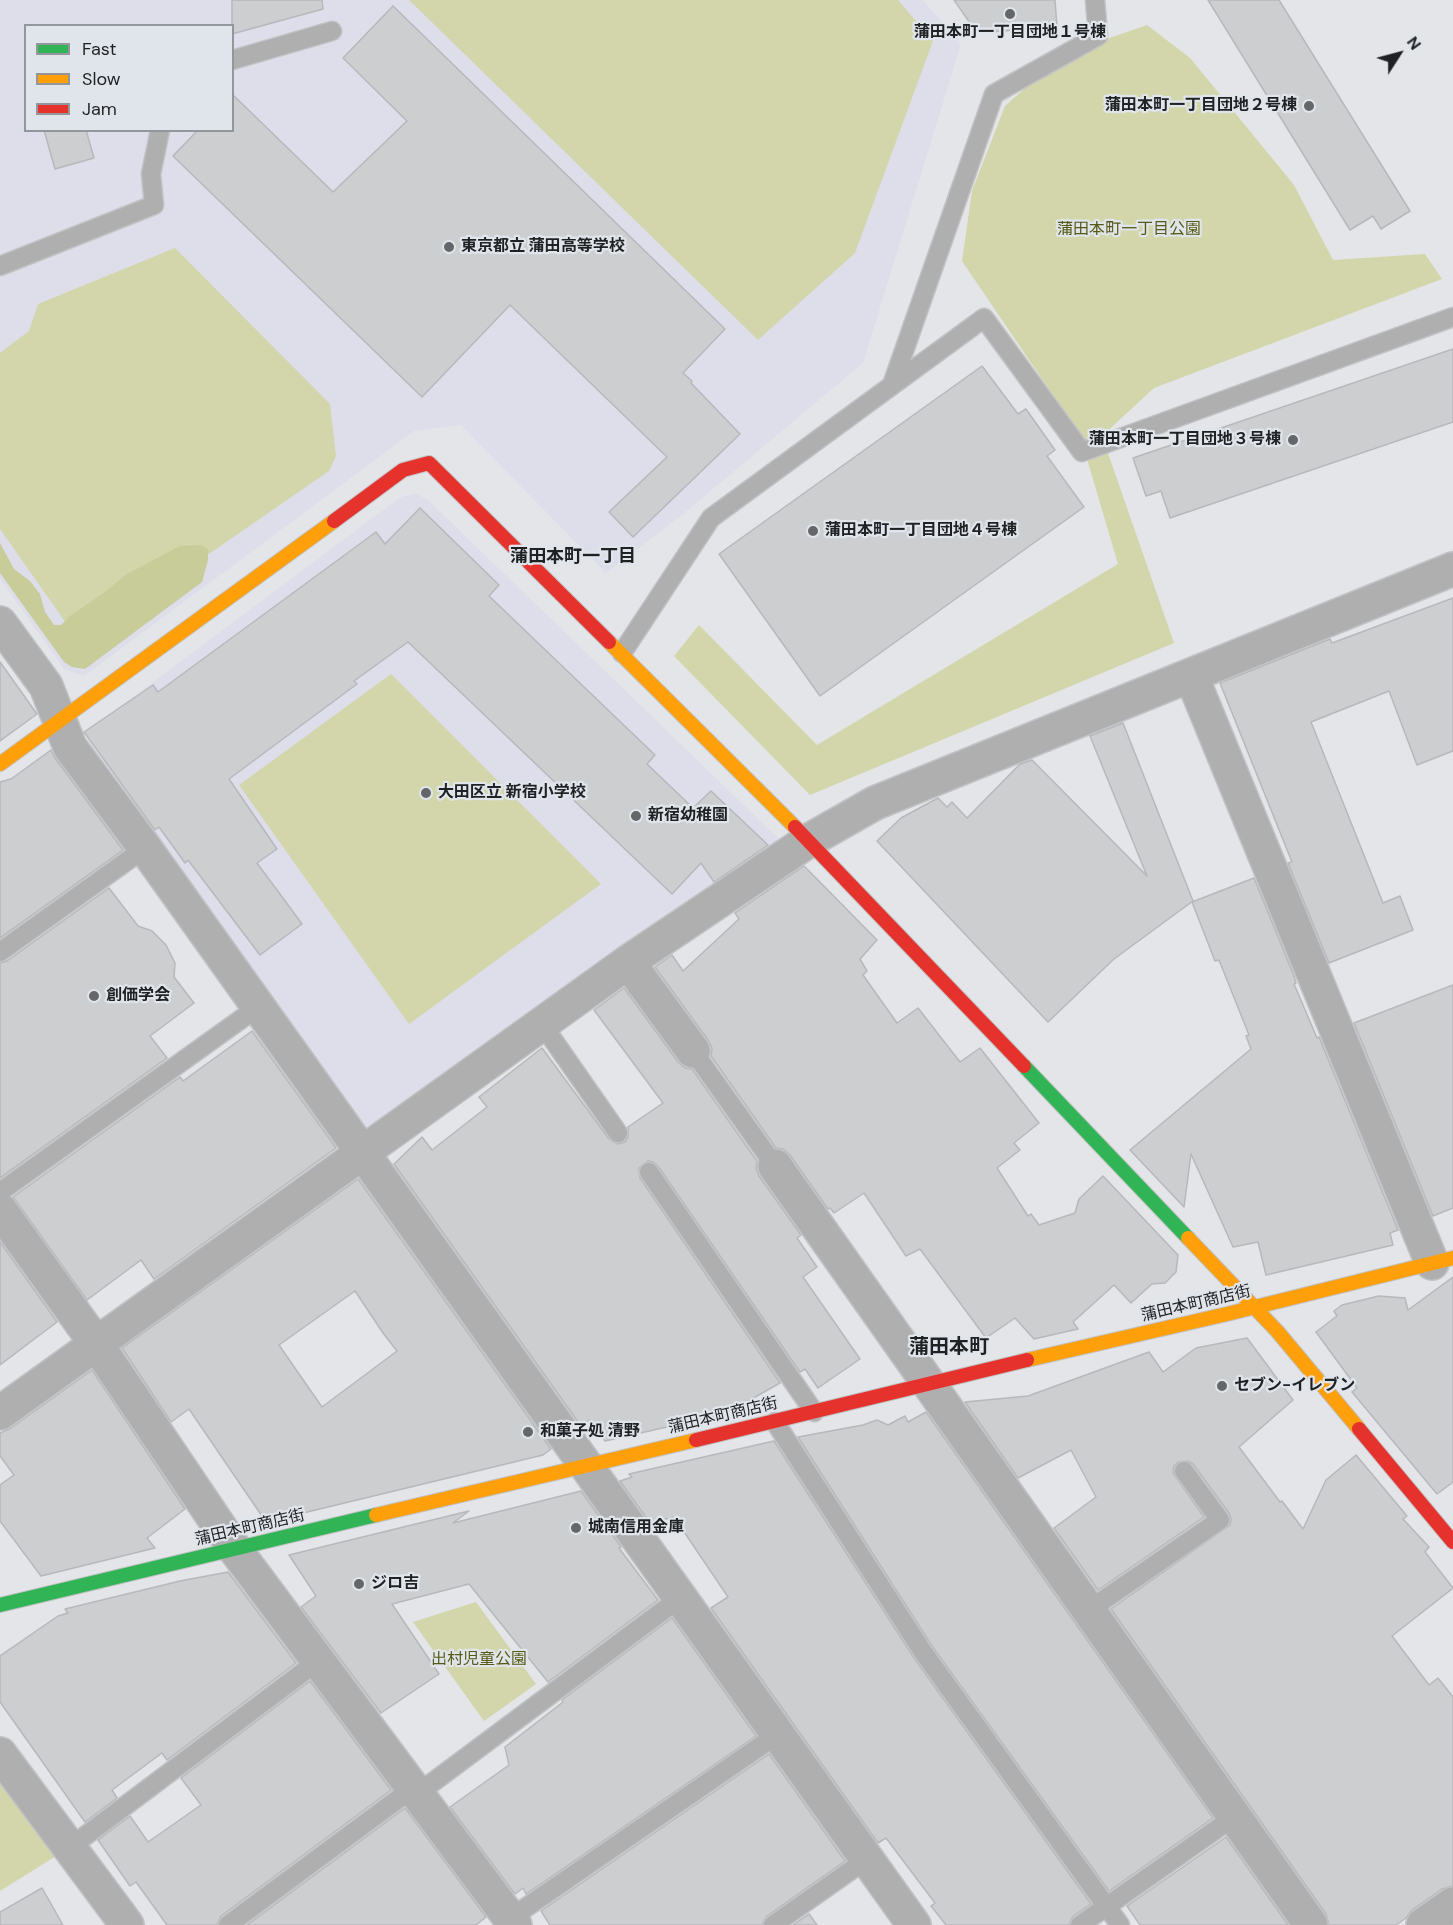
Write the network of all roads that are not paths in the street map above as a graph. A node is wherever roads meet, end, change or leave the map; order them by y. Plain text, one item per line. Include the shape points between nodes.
1 (1095, 0) edge
2 (332, 31) dead end
3 (234, 59) edge
4 (160, 132) edge
5 (0, 266) edge
6 (1453, 317) edge
7 (892, 385) junction
8 (1453, 569) edge
9 (0, 622) edge
10 (622, 653) junction
11 (1191, 675) junction
12 (60, 720) junction
13 (0, 765) edge
14 (808, 842) junction
15 (145, 848) junction
16 (0, 952) edge
17 (628, 962) junction
18 (258, 1007) junction
19 (542, 1024) junction
20 (693, 1051) joint
21 (618, 1133) dead end
22 (363, 1153) junction
23 (775, 1166) joint
24 (649, 1172) dead end
25 (0, 1192) edge
26 (0, 1210) edge
27 (1443, 1261) edge
28 (1254, 1307) junction
29 (97, 1345) junction
30 (929, 1382) junction
31 (814, 1412) junction
32 (0, 1413) edge
33 (775, 1422) junction
34 (585, 1464) junction
35 (1184, 1471) dead end
36 (1453, 1542) edge
37 (234, 1548) junction
38 (680, 1598) junction
39 (0, 1605) edge
40 (1089, 1610) junction
41 (318, 1661) junction
42 (778, 1734) junction
43 (0, 1754) edge
44 (415, 1791) junction
45 (1234, 1817) junction
46 (69, 1848) junction
47 (867, 1859) junction
48 (1453, 1904) edge
49 (1108, 1906) junction
50 (509, 1923) edge
51 (127, 1925) edge
52 (228, 1925) edge
53 (773, 1925) edge
54 (914, 1925) edge
55 (1080, 1925) edge
56 (1120, 1925) edge
57 (1311, 1925) edge
58 (1423, 1925) edge

1 - 7 lane via 1098,36 994,94
2 - 3 lane
4 - 5 lane via 151,174 154,205
6 - 7 lane via 1082,452 984,318
7 - 10 lane via 711,518
8 - 11 street
9 - 12 street via 46,686
10 - 12 street via 429,463 403,470
10 - 14 street
11 - 14 street via 875,803
11 - 27 street
12 - 13 street
12 - 15 street via 70,747
14 - 17 street
14 - 28 street
15 - 16 lane
15 - 18 street
17 - 19 street
17 - 20 street
18 - 22 street
18 - 25 lane
19 - 21 lane
19 - 22 street
20 - 23 lane
22 - 29 street
22 - 34 street
23 - 30 street
24 - 31 lane
26 - 29 street
27 - 28 street, 蒲田本町商店街
28 - 30 street, 蒲田本町商店街
28 - 36 street
29 - 32 street
29 - 37 street
30 - 31 street, 蒲田本町商店街
30 - 40 street
31 - 33 street, 蒲田本町商店街
33 - 34 street, 蒲田本町商店街
33 - 49 lane via 923,1652
34 - 37 street, 蒲田本町商店街
34 - 38 street
35 - 40 lane via 1220,1520
37 - 39 street, 蒲田本町商店街
37 - 41 street
38 - 42 street
38 - 44 lane
40 - 45 street
41 - 44 street
41 - 46 lane
42 - 47 street
42 - 50 lane
43 - 46 street
44 - 50 street
44 - 52 lane
45 - 49 lane
45 - 57 street
46 - 51 street
47 - 53 lane
47 - 54 street
48 - 58 street
49 - 55 lane
49 - 56 lane

